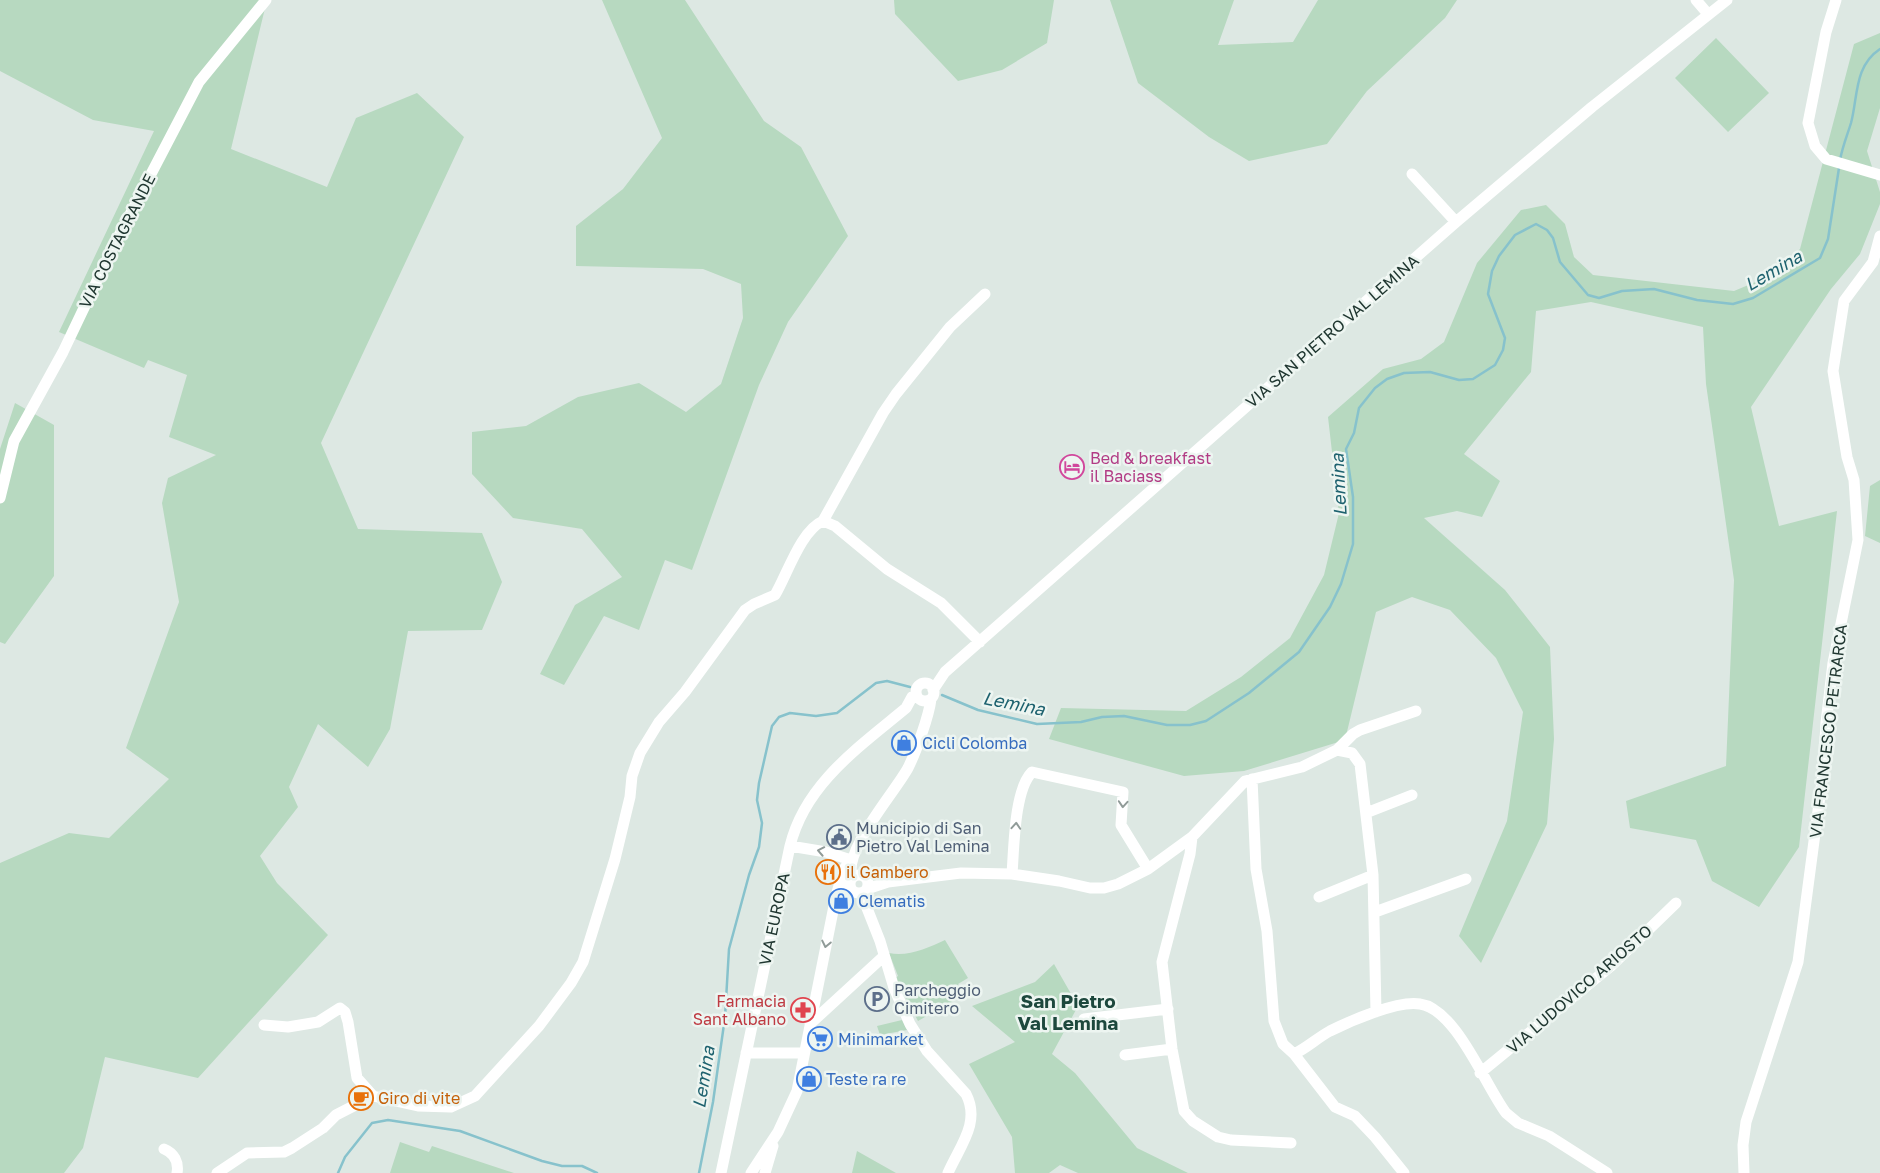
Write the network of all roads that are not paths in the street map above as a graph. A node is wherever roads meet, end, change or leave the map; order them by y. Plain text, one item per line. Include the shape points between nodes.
1 (266, 0) edge
2 (1696, 0) edge
3 (1727, 0) edge
4 (1836, 0) edge
5 (1708, 14) junction
6 (1412, 174) dead end
7 (1880, 175) edge
8 (1456, 222) junction
9 (1880, 236) edge
10 (985, 294) dead end
11 (0, 498) edge
12 (823, 521) junction
13 (980, 642) junction
14 (925, 695) junction
15 (1416, 711) dead end
16 (1337, 750) junction
17 (1252, 779) junction
18 (1412, 795) dead end
19 (1366, 812) junction
20 (1192, 837) junction
21 (790, 846) junction
22 (854, 856) junction
23 (1148, 869) junction
24 (1012, 874) junction
25 (1373, 876) junction
26 (1466, 879) dead end
27 (860, 883) junction
28 (837, 892) junction
29 (1320, 897) dead end
30 (1676, 903) dead end
31 (1375, 912) junction
32 (884, 956) junction
33 (1168, 1008) junction
34 (1376, 1012) junction
35 (1084, 1019) dead end
36 (810, 1024) junction
37 (264, 1025) dead end
38 (1172, 1049) junction
39 (746, 1053) junction
40 (804, 1053) junction
41 (1294, 1054) junction
42 (1125, 1055) dead end
43 (1480, 1073) junction
44 (373, 1096) junction
45 (778, 1132) junction
46 (1291, 1143) dead end
47 (164, 1149) dead end
48 (178, 1173) edge
49 (217, 1173) edge
50 (721, 1173) edge
51 (751, 1173) edge
52 (765, 1173) edge
53 (948, 1173) edge
54 (1404, 1173) edge
55 (1607, 1173) edge
56 (1744, 1173) edge

1 - 11 street, VIA COSTAGRANDE via 199,82 118,237 63,352 14,441
2 - 5 street
3 - 5 street, VIA SAN PIETRO VAL LEMINA
4 - 7 street via 1826,32 1808,123 1815,146 1826,159
5 - 8 street, VIA SAN PIETRO VAL LEMINA
6 - 8 street
8 - 13 street, VIA SAN PIETRO VAL LEMINA
9 - 56 street, VIA FRANCESCO PETRARCA via 1873,262 1844,301 1837,343 1834,379 1854,480 1858,540 1833,663 1823,773 1798,962 1746,1122
10 - 12 street via 950,327 896,394
12 - 13 street via 940,603
12 - 44 street via 814,525 806,536 775,595 746,610 685,692 658,722 640,753 632,776 615,859 583,962 539,1026 475,1096 460,1105 418,1106
13 - 14 street, VIA SAN PIETRO VAL LEMINA via 945,672
14 - 21 street, VIA EUROPA via 860,747 814,792 798,818
14 - 22 street via 926,714 908,768 860,839
15 - 16 street via 1360,730
16 - 17 street via 1302,767
16 - 19 street via 1352,753 1360,764
17 - 20 street via 1240,784
17 - 41 street via 1256,869 1267,931 1274,1021 1283,1044
18 - 19 street
19 - 25 street
20 - 23 street
20 - 33 street via 1162,962
22 -> 21 street
21 - 39 street, VIA EUROPA
22 - 27 street via 850,870
22 - 28 street via 844,869
23 - 24 street via 1118,884 1090,888
24 -> 23 street via 1016,816 1026,778 1032,772 1123,792 1121,825
24 - 27 street via 961,873
25 - 29 street
25 - 31 street
26 - 31 street
27 - 28 street
27 - 32 street
28 -> 36 street
30 - 43 street, VIA LUDOVICO ARIOSTO via 1611,966
31 - 34 street
32 - 36 street
32 - 53 street via 894,988 915,1034 966,1094 972,1109 971,1124
33 - 35 street
33 - 38 street
34 - 41 street via 1330,1032
34 - 43 street via 1412,1003 1436,1010 1463,1042
36 - 40 street
37 - 44 street via 288,1027 318,1022 340,1008 348,1022 357,1078
38 - 42 street
38 - 46 street via 1184,1111 1193,1121 1218,1137 1231,1140
39 - 40 street
39 - 50 street, VIA EUROPA
40 - 45 street via 797,1091
41 - 54 street via 1335,1107 1355,1116
43 - 55 street via 1496,1100 1518,1123 1549,1136
44 - 49 street via 336,1115 324,1128 284,1152 247,1153
45 - 51 street
45 - 52 street
47 - 48 street via 171,1152

